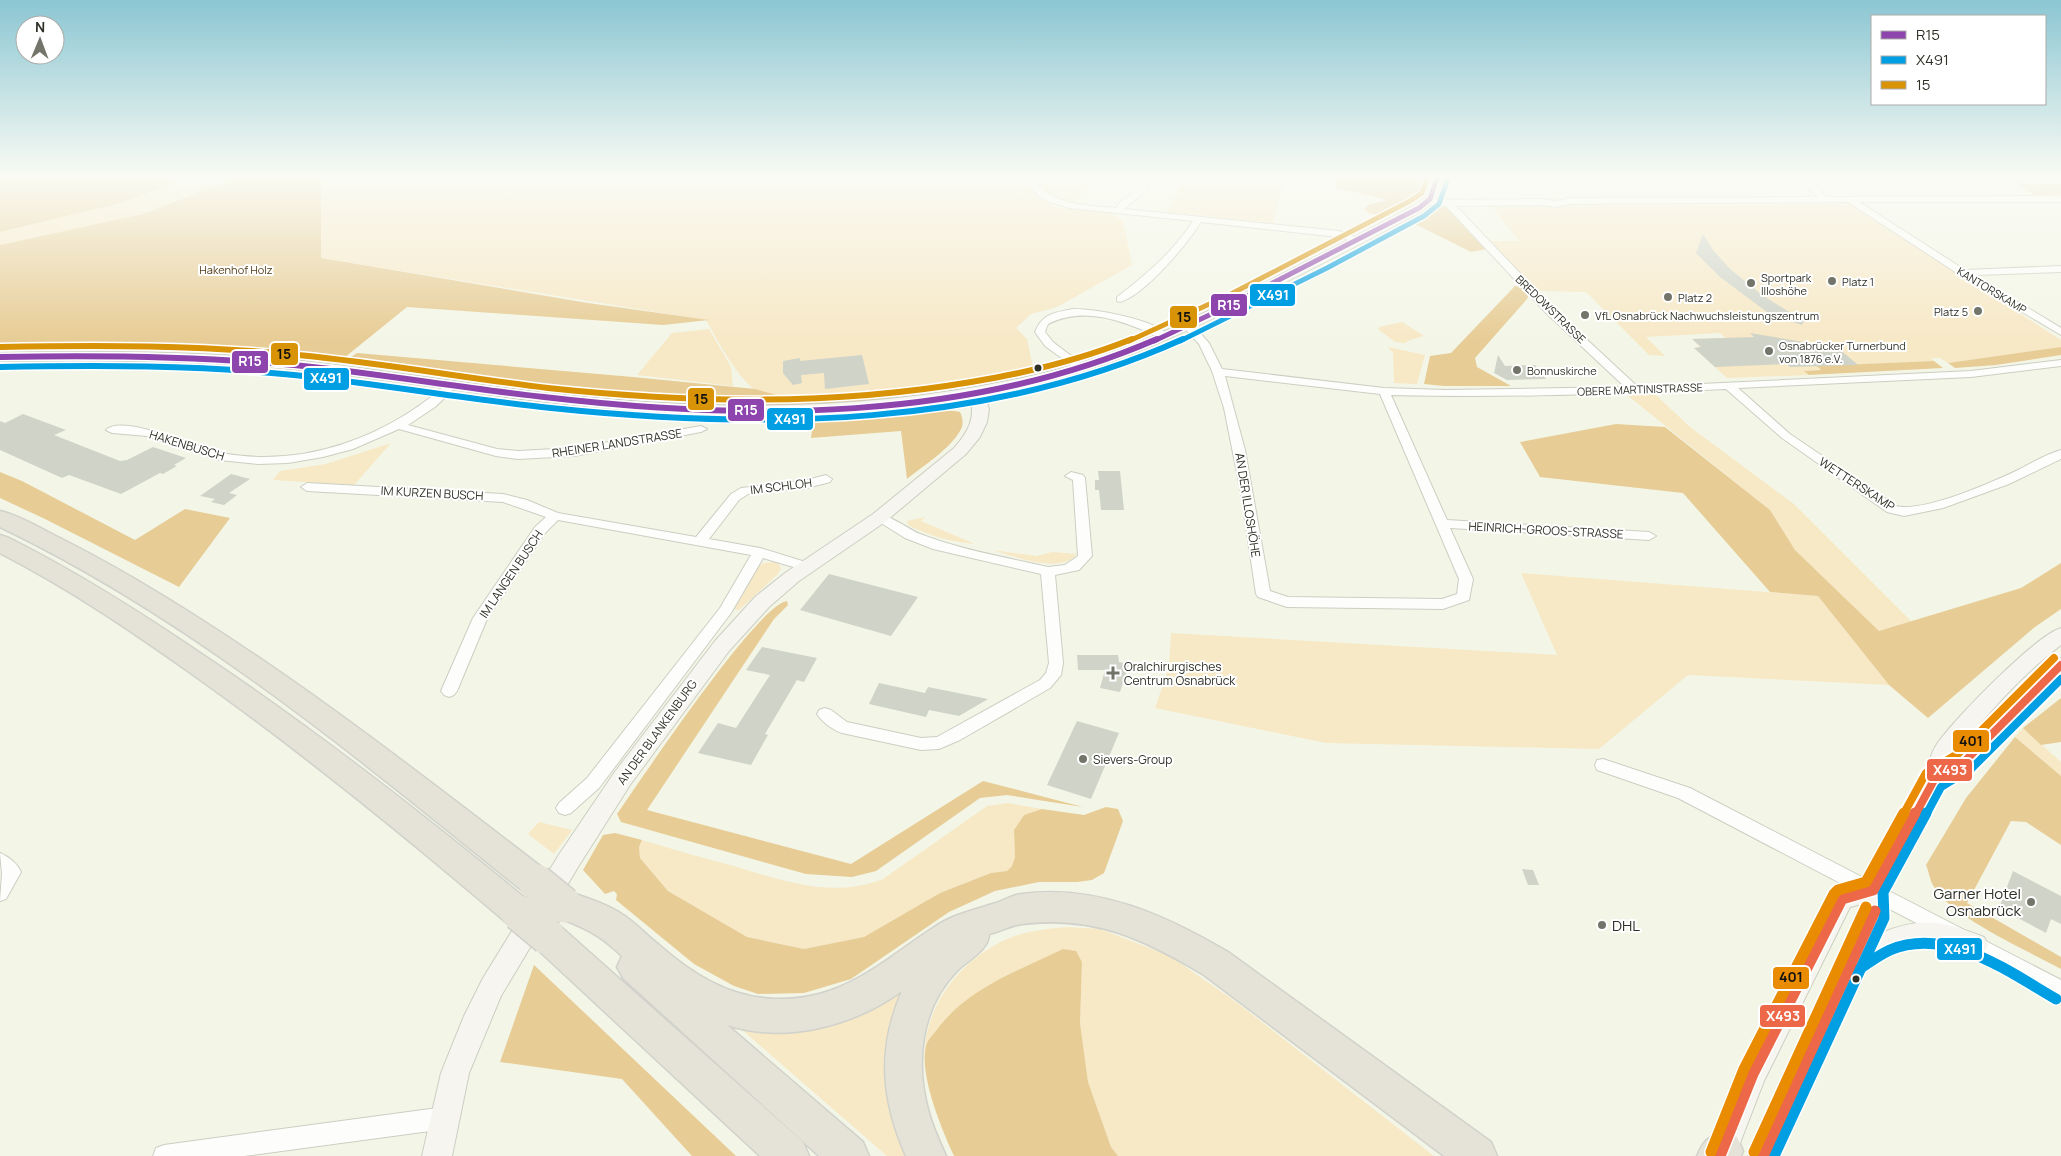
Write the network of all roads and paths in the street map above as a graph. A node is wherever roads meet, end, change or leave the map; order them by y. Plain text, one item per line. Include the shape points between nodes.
1 (1191, 232) edge
2 (1318, 232) edge
3 (1374, 232) edge
4 (1475, 232) edge
5 (1899, 232) edge
6 (1359, 240) junction
7 (2061, 269) edge
8 (1963, 273) junction
9 (1120, 299) dead end
10 (1188, 326) junction
11 (2061, 332) edge
12 (1165, 336) junction
13 (0, 357) edge
14 (2061, 363) edge
15 (1082, 368) junction
16 (1219, 372) junction
17 (452, 385) junction
18 (1728, 385) junction
19 (1635, 390) junction
20 (1384, 391) junction
21 (976, 393) junction
22 (400, 426) junction
23 (701, 429) dead end
24 (112, 430) dead end
25 (2061, 454) edge
26 (1072, 476) dead end
27 (826, 479) dead end
28 (307, 487) dead end
29 (1904, 512) junction
30 (555, 516) junction
31 (0, 518) edge
32 (879, 518) junction
33 (1918, 522) dead end
34 (1443, 524) junction
35 (1649, 536) dead end
36 (700, 541) junction
37 (0, 542) edge
38 (760, 552) junction
39 (807, 567) junction
40 (1048, 571) junction
41 (2061, 635) edge
42 (2061, 665) edge
43 (449, 691) dead end
44 (826, 714) dead end
45 (1603, 765) dead end
46 (1934, 780) junction
47 (565, 808) dead end
48 (0, 861) edge
49 (1873, 890) junction
50 (0, 893) edge
51 (564, 905) junction
52 (992, 919) junction
53 (1975, 944) junction
54 (1853, 961) junction
55 (2061, 990) edge
56 (445, 1118) junction
57 (1720, 1154) edge
58 (164, 1156) edge
59 (437, 1156) edge
60 (789, 1156) edge
61 (850, 1156) edge
62 (926, 1156) edge
63 (1477, 1156) edge
64 (1763, 1156) edge

1 - 9 street via 1148,278
2 - 6 street
3 - 6 street, RHEINER LANDSTRASSE
4 - 19 street, BREDOWSTRASSE via 1539,299
5 - 8 street, KANTORSKAMP
6 - 10 street, RHEINER LANDSTRASSE
7 - 8 street
8 - 11 street, KANTORSKAMP
10 - 12 street, RHEINER LANDSTRASSE
10 - 16 street, AN DER ILLOSHÖHE via 1195,330
12 - 15 street, RHEINER LANDSTRASSE
12 - 15 street via 1124,320 1090,312 1062,314 1044,322 1040,332 1045,340
13 - 17 street, RHEINER LANDSTRASSE via 123,356 232,360
14 - 18 street, OBERE MARTINISTRASSE via 1971,374
15 - 21 street, RHEINER LANDSTRASSE
16 - 20 street, OBERE MARTINISTRASSE
16 - 34 street, AN DER ILLOSHÖHE via 1240,453 1263,594 1287,602 1443,604 1464,597 1466,580
17 - 21 street, RHEINER LANDSTRASSE via 626,406 756,412 853,410
17 - 22 street, HAKENBUSCH
18 - 19 street, OBERE MARTINISTRASSE
18 - 29 street, WETTERSKAMP via 1786,436 1892,509
19 - 20 street, OBERE MARTINISTRASSE
20 - 34 street
21 - 32 street, AN DER BLANKENBURG via 981,409 972,437 948,462
22 - 23 street, RHEINER LANDSTRASSE via 518,455 574,452
22 - 24 street, HAKENBUSCH via 317,455 263,460 231,459 148,433
25 - 29 street, WETTERSKAMP via 2005,481 1939,505
26 - 40 street via 1079,478 1085,556 1081,564 1072,569
27 - 36 street, IM SCHLOH via 745,491 735,497
28 - 30 street, IM KURZEN BUSCH via 496,497 523,503
29 - 33 street
30 - 36 street
30 - 43 street, IM LANGEN BUSCH via 540,530 480,618
31 - 51 highway, bridge via 98,568 260,672 369,752
32 - 39 street, AN DER BLANKENBURG
32 - 40 street via 938,546
34 - 35 street, HEINRICH-GROOS-STRASSE
36 - 38 street
37 - 60 highway, bridge via 88,591 153,633 322,754 519,912
38 - 39 street
38 - 47 street, AN DER BLANKENBURG via 726,610 593,783
39 - 56 street, AN DER BLANKENBURG via 762,602 722,646 622,780 574,852 474,1025 455,1073
40 - 44 street via 1056,663 1054,675 1045,684 939,743 921,744 842,727
41 - 46 street via 1983,705 1945,750
42 - 46 main road via 1965,761
45 - 49 street via 1684,793
46 - 49 street
48 - 50 street via 12,872
49 - 53 street
49 - 54 street via 1875,914
49 - 57 street via 1842,899 1753,1074
51 - 52 highway via 610,925 655,964 704,998 730,1009 786,1016 838,1006 869,993 951,934 968,925
51 - 61 highway
52 - 62 highway via 929,977 908,1020 903,1045 906,1092
52 - 63 highway via 1019,909 1063,906 1104,912 1182,942 1231,973
53 - 54 street via 1952,936 1910,933 1891,939
53 - 55 street
54 - 64 street
56 - 58 street
56 - 59 street, AN DER BLANKENBURG

